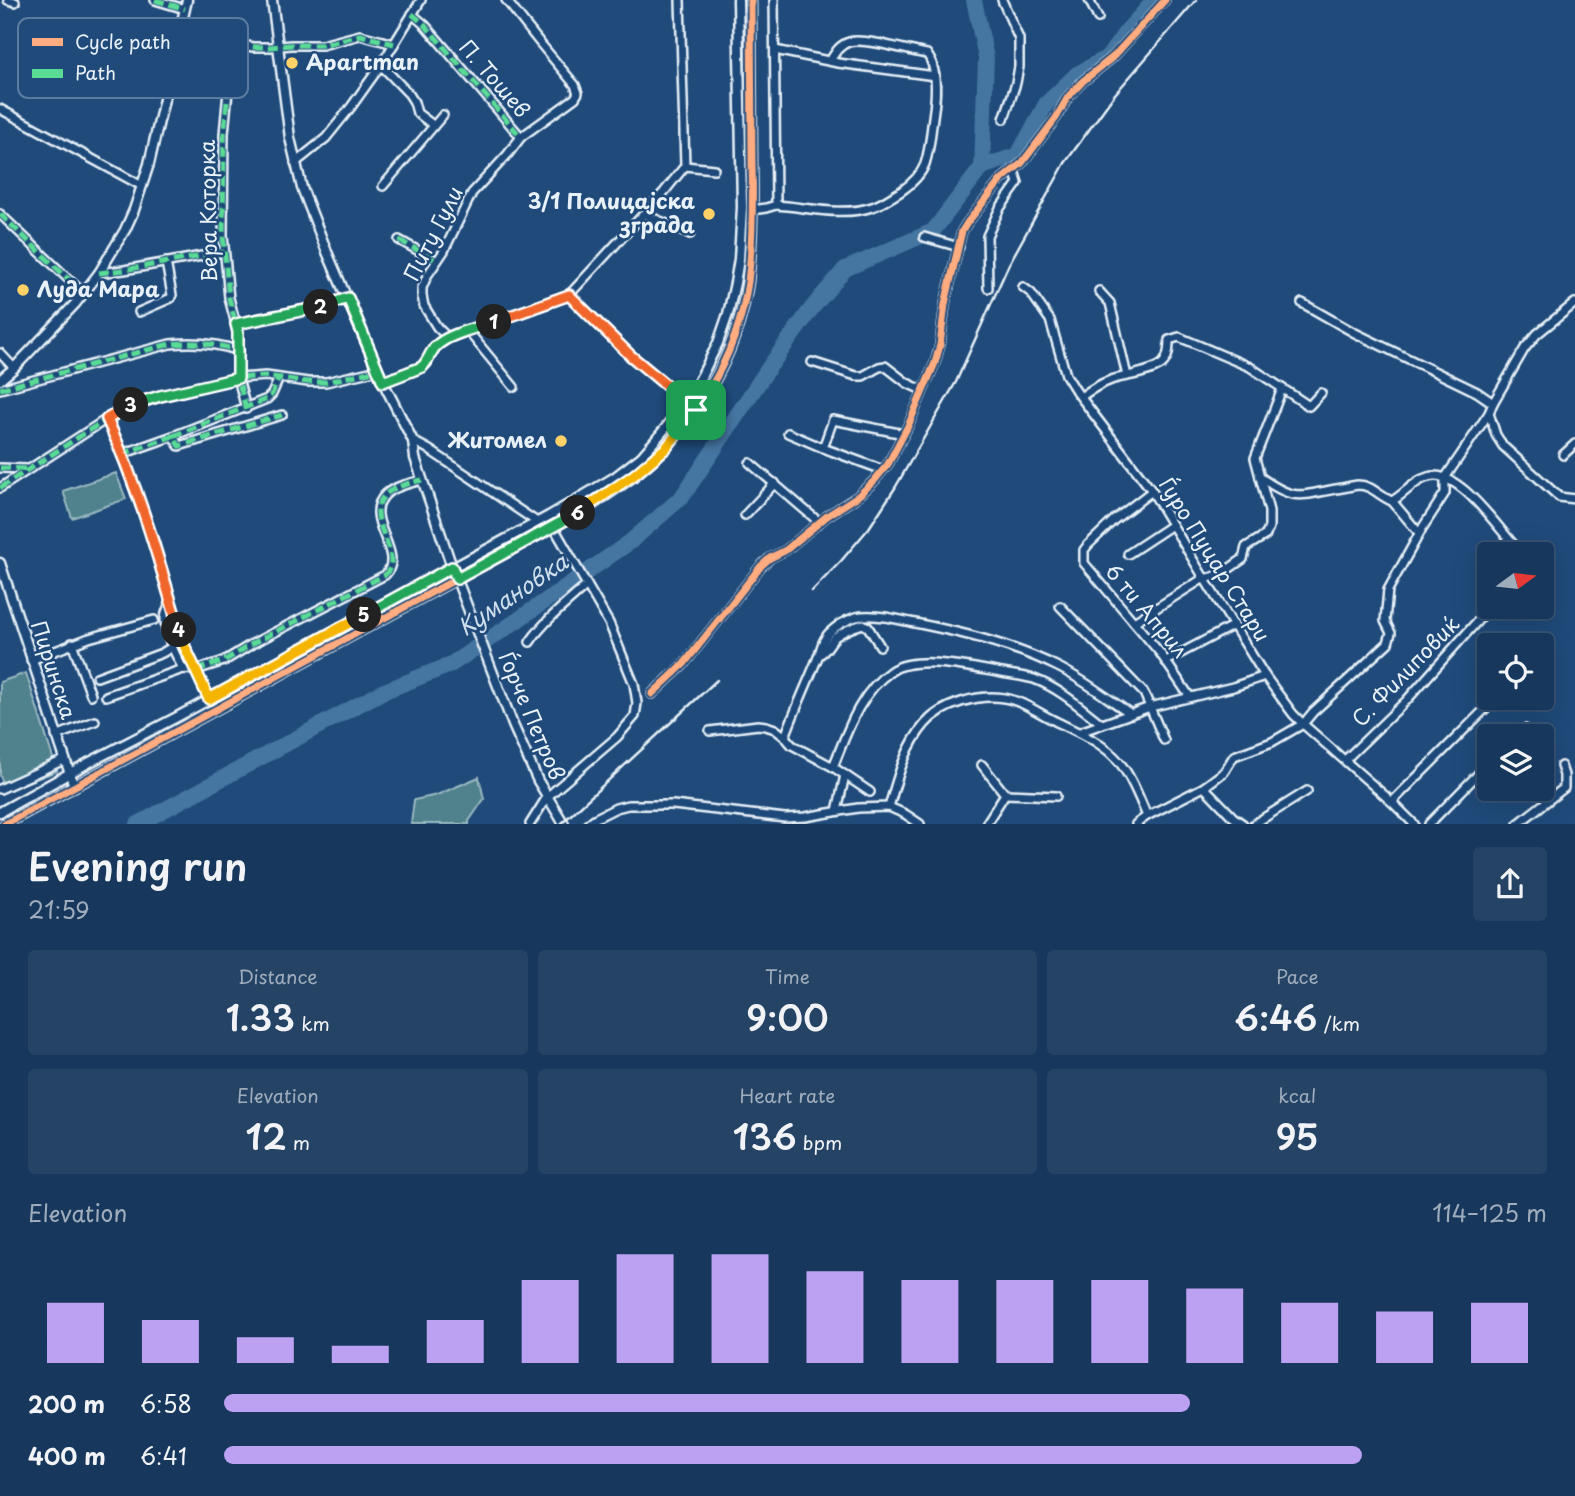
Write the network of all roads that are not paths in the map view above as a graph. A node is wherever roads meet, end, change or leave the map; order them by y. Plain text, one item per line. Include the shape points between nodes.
1 (155, 0) edge
2 (272, 0) edge
3 (421, 0) edge
4 (506, 0) edge
5 (680, 0) edge
6 (738, 0) edge
7 (751, 0) edge
8 (775, 0) edge
9 (1002, 0) edge
10 (1089, 0) edge
11 (1165, 0) edge
12 (186, 4) edge
13 (412, 14) junction
14 (1098, 18) dead end
15 (394, 44) junction
16 (248, 46) edge
17 (279, 46) junction
18 (775, 50) junction
19 (830, 61) junction
20 (381, 65) junction
21 (934, 76) junction
22 (164, 98) edge
23 (227, 98) edge
24 (0, 109) edge
25 (443, 115) dead end
26 (1004, 119) dead end
27 (433, 125) junction
28 (521, 136) junction
29 (295, 163) junction
30 (685, 166) junction
31 (714, 169) dead end
32 (1014, 170) junction
33 (142, 186) junction
34 (383, 186) dead end
35 (776, 205) junction
36 (752, 210) junction
37 (0, 214) edge
38 (644, 214) junction
39 (690, 234) dead end
40 (924, 237) dead end
41 (399, 240) dead end
42 (959, 247) junction
43 (224, 252) junction
44 (437, 261) junction
45 (166, 262) junction
46 (99, 273) junction
47 (1023, 287) dead end
48 (988, 288) dead end
49 (1099, 290) dead end
50 (83, 293) junction
51 (569, 295) junction
52 (348, 298) junction
53 (1302, 303) dead end
54 (1575, 303) edge
55 (139, 312) dead end
56 (236, 324) junction
57 (468, 331) junction
58 (448, 338) junction
59 (239, 351) junction
60 (0, 354) edge
61 (812, 362) dead end
62 (14, 368) junction
63 (378, 370) junction
64 (1127, 376) junction
65 (238, 378) junction
66 (279, 378) junction
67 (0, 380) edge
68 (383, 382) junction
69 (514, 387) dead end
70 (0, 389) edge
71 (1282, 389) junction
72 (922, 390) junction
73 (1321, 393) dead end
74 (1081, 397) junction
75 (686, 403) junction
76 (1493, 403) junction
77 (246, 409) junction
78 (696, 410) junction
79 (1489, 413) junction
80 (282, 415) dead end
81 (107, 419) junction
82 (788, 433) dead end
83 (904, 434) junction
84 (173, 436) junction
85 (414, 441) junction
86 (1575, 443) edge
87 (823, 448) junction
88 (122, 454) junction
89 (1563, 455) dead end
90 (750, 463) dead end
91 (0, 468) edge
92 (27, 469) junction
93 (883, 471) junction
94 (1260, 477) junction
95 (1445, 478) junction
96 (422, 480) junction
97 (775, 483) junction
98 (0, 488) edge
99 (1152, 491) junction
100 (1575, 499) edge
101 (1392, 501) junction
102 (745, 515) dead end
103 (537, 522) junction
104 (819, 522) junction
105 (1172, 525) junction
106 (553, 527) junction
107 (1419, 533) junction
108 (1512, 542) edge
109 (1128, 554) dead end
110 (0, 563) edge
111 (452, 567) junction
112 (1204, 578) junction
113 (457, 579) junction
114 (587, 585) junction
115 (171, 601) junction
116 (1060, 606) dead end
117 (154, 620) dead end
118 (1479, 620) edge
119 (1134, 622) junction
120 (1234, 625) junction
121 (530, 642) dead end
122 (72, 643) junction
123 (880, 646) dead end
124 (172, 647) junction
125 (819, 656) junction
126 (31, 660) junction
127 (1166, 661) junction
128 (183, 668) junction
129 (196, 670) junction
130 (1265, 676) junction
131 (97, 677) dead end
132 (652, 694) dead end
133 (91, 695) dead end
134 (106, 696) dead end
135 (1190, 697) junction
136 (209, 699) junction
137 (1150, 707) junction
138 (1484, 710) edge
139 (1130, 714) junction
140 (95, 721) dead end
141 (1102, 724) junction
142 (1303, 724) junction
143 (710, 731) dead end
144 (1080, 732) junction
145 (56, 736) junction
146 (785, 737) junction
147 (1164, 740) dead end
148 (64, 760) junction
149 (1345, 760) junction
150 (982, 765) dead end
151 (1561, 766) dead end
152 (833, 767) junction
153 (69, 774) junction
154 (845, 775) junction
155 (1477, 775) edge
156 (74, 786) junction
157 (1205, 786) junction
158 (0, 789) edge
159 (1307, 791) dead end
160 (870, 792) dead end
161 (1004, 794) junction
162 (1056, 796) dead end
163 (547, 797) junction
164 (1392, 802) junction
165 (889, 807) junction
166 (837, 811) junction
167 (0, 812) edge
168 (1147, 816) junction
169 (5, 824) edge
170 (530, 824) edge
171 (564, 824) edge
172 (589, 824) edge
173 (920, 824) edge
174 (986, 824) edge
175 (1136, 824) edge
176 (1243, 824) edge
177 (1254, 824) edge
178 (1414, 824) edge
179 (1429, 824) edge
180 (1518, 824) edge

1 - 12 street
2 - 17 street, Ѓорче Петров
3 - 13 street
4 - 28 street, Питу Гули via 578,93
5 - 30 street
6 - 75 street via 739,259 718,342
7 - 36 street
8 - 18 street
9 - 26 street via 1019,39 1019,67
10 - 14 street
11 - 32 street via 1113,57 1068,97
13 - 15 street
13 - 28 street, П. Тошев
15 - 17 street via 360,35 322,45
15 - 20 street
16 - 17 street
17 - 29 street, Ѓорче Петров
18 - 19 street
18 - 35 street
19 - 21 street
19 - 21 street via 837,49 849,42 865,42 927,54
20 - 27 street via 409,94 417,113
20 - 29 street via 326,138
21 - 35 street via 935,104 925,163 904,189 856,211
22 - 33 street
23 - 43 street, Вера Которка
24 - 33 street
25 - 27 street
27 - 34 street
28 - 44 street, Питу Гули via 472,193
29 - 52 street, Ѓорче Петров
30 - 31 street
30 - 38 street
32 - 42 street via 967,223
32 - 48 street via 1018,183 987,236
33 - 46 street via 125,230
35 - 36 street
36 - 78 street via 741,315 727,355
37 - 50 street
38 - 39 street
38 - 51 street
40 - 42 street
41 - 44 street
42 - 72 street via 940,345
43 - 45 street
43 - 56 street, Вера Которка
44 - 58 street, Питу Гули via 422,296 429,316
45 - 46 street
45 - 55 street via 171,298
46 - 50 street
47 - 74 street, Ѓуро Пуцар Стари via 1049,320 1066,375
49 - 64 street via 1110,303
50 - 62 street
51 - 57 street
51 - 75 street
52 - 56 street
52 - 63 street, Ѓорче Петров
53 - 76 street
54 - 76 street via 1525,348
56 - 59 street, Вера Которка
57 - 58 street
57 - 69 street
58 - 68 street via 435,347 422,367
59 - 65 street, Вера Которка
59 - 70 street via 225,346 170,344
60 - 62 street
61 - 72 street via 856,376 885,366
62 - 67 street
63 - 66 street via 326,382
63 - 68 street, Ѓорче Петров
64 - 71 street via 1162,364 1169,340 1179,337 1250,367
64 - 74 street
65 - 66 street
65 - 77 street, Вера Которка
65 - 81 street via 143,401
66 - 77 street via 267,399
68 - 85 street, Ѓорче Петров
71 - 73 street via 1309,406
71 - 94 street via 1255,458
72 - 83 street
74 - 99 street, Ѓуро Пуцар Стари
75 - 78 street
75 - 103 street via 626,469
76 - 79 street
77 - 84 street
78 - 106 street via 666,448 634,475
79 - 95 street
79 - 100 street via 1503,446 1559,497
80 - 84 street via 179,446
81 - 88 street
81 - 92 street
82 - 87 street
83 - 87 street via 833,420
83 - 93 street
84 - 88 street
85 - 96 street, Ѓорче Петров
85 - 103 street
86 - 89 street
87 - 93 street
88 - 115 street
90 - 97 street
91 - 92 street
92 - 98 street
93 - 104 street via 858,496
94 - 101 street via 1290,495 1358,485
94 - 112 street via 1269,511 1266,535 1246,547 1243,559 1212,579
95 - 101 street via 1436,475 1415,482
95 - 107 street via 1445,493
95 - 108 street via 1471,495
96 - 111 street, Ѓорче Петров
96 - 129 street via 388,492 377,508 391,561 385,575 223,661
97 - 102 street
97 - 104 street
99 - 105 street, Ѓуро Пуцар Стари
99 - 119 street, 6 ти Април via 1084,550 1084,563
101 - 107 street
103 - 111 street
104 - 132 street via 761,566 684,664
105 - 109 street
105 - 112 street, Ѓуро Пуцар Стари
106 - 113 street
106 - 114 street
107 - 142 street via 1388,590 1388,643
110 - 126 street, Пиринска
111 - 113 street, Ѓорче Петров
111 - 136 street
112 - 119 street
112 - 120 street, Ѓуро Пуцар Стари
113 - 156 street
113 - 163 street, Ѓорче Петров via 513,725
114 - 121 street
114 - 163 street via 626,661 634,684 635,716
115 - 124 street via 164,615
115 - 129 street
116 - 137 street via 1144,693
117 - 122 street
118 - 149 street, С. Филиповиќ
119 - 127 street, 6 ти Април
120 - 127 street
120 - 130 street, Ѓуро Пуцар Стари
122 - 126 street
122 - 133 street
123 - 125 street via 863,624 834,638
124 - 128 street
124 - 131 street
125 - 139 street via 827,635 839,625 866,616 897,619 1029,654 1079,679
125 - 146 street
126 - 145 street, Пиринска
127 - 135 street, 6 ти Април
128 - 129 street
128 - 134 street
129 - 136 street
130 - 135 street
130 - 142 street, Ѓуро Пуцар Стари
135 - 137 street
136 - 153 street
137 - 139 street
137 - 147 street
138 - 164 street
139 - 141 street
140 - 145 street
141 - 144 street
141 - 152 street via 1033,679 966,667 912,664 894,669 876,683 858,708
142 - 149 street, Ѓуро Пуцар Стари
142 - 157 street via 1234,757 1224,772
143 - 146 street via 758,725
144 - 165 street via 1004,698 984,698 943,709 914,740
144 - 168 street via 1120,763
145 - 148 street, Пиринска
146 - 152 street
148 - 153 street, Пиринска
148 - 158 street
149 - 164 street, Ѓуро Пуцар Стари
150 - 161 street
151 - 180 street via 1564,788
152 - 154 street
153 - 156 street, Пиринска
153 - 167 street
154 - 160 street
154 - 166 street
155 - 179 street
156 - 169 street
157 - 168 street
157 - 176 street
159 - 177 street
161 - 162 street
161 - 174 street
163 - 170 street
163 - 171 street, Ѓорче Петров
164 - 178 street, Ѓуро Пуцар Стари
165 - 166 street
165 - 173 street
166 - 172 street via 785,818 673,805 628,805
168 - 175 street

